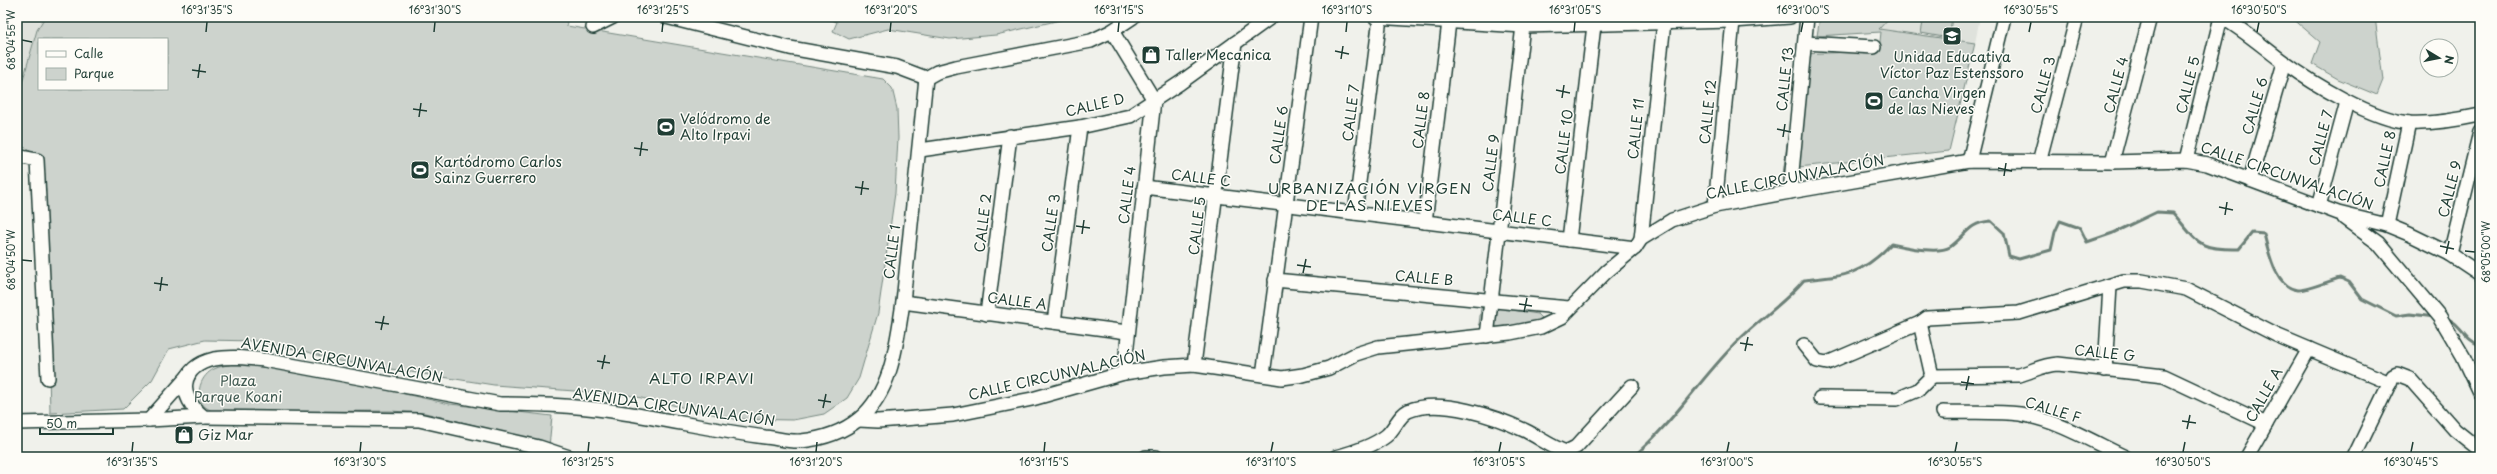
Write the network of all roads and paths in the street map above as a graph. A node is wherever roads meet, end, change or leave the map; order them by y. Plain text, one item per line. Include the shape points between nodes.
1 (613, 17) edge
2 (666, 17) edge
3 (1133, 17) edge
4 (1271, 17) edge
5 (1311, 17) edge
6 (1377, 17) edge
7 (1790, 17) edge
8 (1807, 17) edge
9 (2004, 17) edge
10 (2077, 17) edge
11 (2150, 17) edge
12 (2221, 17) edge
13 (1733, 21) junction
14 (1449, 22) junction
15 (1523, 22) edge
16 (1664, 22) junction
17 (1594, 25) junction
18 (593, 27) dead end
19 (1112, 31) junction
20 (1235, 43) junction
21 (1805, 43) junction
22 (1874, 47) dead end
23 (2284, 63) junction
24 (926, 78) junction
25 (1154, 100) junction
26 (2347, 102) junction
27 (2480, 115) edge
28 (2409, 123) junction
29 (1080, 127) junction
30 (2480, 132) edge
31 (1010, 136) junction
32 (920, 150) junction
33 (17, 156) edge
34 (2186, 160) junction
35 (1969, 161) junction
36 (2039, 162) junction
37 (2112, 162) junction
38 (2250, 180) junction
39 (1144, 187) junction
40 (1790, 192) junction
41 (1216, 196) junction
42 (1286, 205) junction
43 (1715, 206) junction
44 (2319, 206) junction
45 (1355, 213) junction
46 (2338, 213) junction
47 (1425, 222) junction
48 (2387, 226) junction
49 (1499, 231) junction
50 (1569, 240) junction
51 (1638, 243) junction
52 (2450, 254) junction
53 (2480, 274) edge
54 (1276, 280) junction
55 (2110, 286) junction
56 (1491, 300) junction
57 (902, 302) junction
58 (1569, 308) junction
59 (987, 314) junction
60 (1054, 322) junction
61 (1920, 323) junction
62 (1127, 332) junction
63 (1487, 336) junction
64 (1804, 345) dead end
65 (2309, 348) junction
66 (1194, 364) junction
67 (2105, 370) junction
68 (1124, 373) junction
69 (1263, 375) junction
70 (188, 376) junction
71 (1932, 376) junction
72 (48, 378) dead end
73 (2390, 383) junction
74 (1632, 386) dead end
75 (2480, 392) edge
76 (1820, 398) dead end
77 (1943, 412) dead end
78 (204, 417) junction
79 (149, 420) junction
80 (859, 420) junction
81 (17, 423) edge
82 (2266, 424) junction
83 (2480, 450) edge
84 (569, 457) edge
85 (1146, 457) edge
86 (1154, 457) edge
87 (1336, 457) edge
88 (2124, 457) edge
89 (2247, 457) edge
90 (2355, 457) edge

1 - 18 street
2 - 24 street via 790,48 897,67
3 - 19 street
4 - 20 street, CALLE D
5 - 42 street, CALLE 6
6 - 14 street
6 - 45 street, CALLE 7
7 - 13 street
8 - 21 street, CALLE 13
9 - 35 street
10 - 36 street, CALLE 3
11 - 37 street, CALLE 4
12 - 23 street
12 - 34 street, CALLE 5
13 - 16 street
13 - 43 street, CALLE 12
14 - 15 street
14 - 47 street, CALLE 8
15 - 17 street
15 - 49 street, CALLE 9
16 - 17 street
16 - 51 street, CALLE 11
17 - 50 street, CALLE 10
19 - 24 street via 1091,41 956,67
19 - 25 street
20 - 25 street, CALLE D
20 - 41 street, CALLE 5
21 - 22 street
21 - 40 street, CALLE 13
23 - 26 street
23 - 38 street, CALLE 6
24 - 32 street, CALLE 1
25 - 29 street, CALLE D via 1130,116
25 - 39 street, CALLE 4
26 - 28 street
26 - 44 street, CALLE 7
27 - 28 street via 2441,122
28 - 48 street, CALLE 8
29 - 31 street, CALLE D
29 - 60 street, CALLE 3
30 - 52 street, CALLE 9
31 - 32 street, CALLE D
31 - 59 street, CALLE 2
32 - 57 street, CALLE 1
33 - 72 street via 37,160
34 - 37 street, CALLE CIRCUNVALACIÓN
34 - 38 street, CALLE CIRCUNVALACIÓN via 2207,164
35 - 36 street, CALLE CIRCUNVALACIÓN
35 - 40 street, CALLE CIRCUNVALACIÓN
36 - 37 street, CALLE CIRCUNVALACIÓN
38 - 44 street, CALLE CIRCUNVALACIÓN
39 - 41 street, CALLE C
39 - 62 street, CALLE 4
40 - 43 street, CALLE CIRCUNVALACIÓN
41 - 42 street, CALLE C
41 - 66 street, CALLE 5
42 - 45 street, CALLE C
42 - 54 street, CALLE 6
43 - 51 street, CALLE CIRCUNVALACIÓN via 1672,220
44 - 46 street, CALLE CIRCUNVALACIÓN
45 - 47 street, CALLE C
46 - 48 street, CALLE CIRCUNVALACIÓN
46 - 75 street via 2378,243 2440,317
47 - 49 street, CALLE C
48 - 52 street, CALLE CIRCUNVALACIÓN
49 - 50 street, CALLE C
49 - 56 street, CALLE 9
50 - 51 street, CALLE C
51 - 58 street, CALLE CIRCUNVALACIÓN
52 - 53 street, CALLE CIRCUNVALACIÓN
54 - 56 street, CALLE B
54 - 69 street, CALLE 6
55 - 61 street via 2019,313 1927,318
55 - 65 street via 2124,281 2142,281 2186,289 2276,335
55 - 67 street
56 - 58 street, CALLE B
56 - 63 street, CALLE 9
57 - 59 street, CALLE A
57 - 80 street, CALLE 1 via 898,337 884,388 871,408
58 - 63 street, CALLE CIRCUNVALACIÓN via 1562,317 1541,327
59 - 60 street, CALLE A
60 - 62 street, CALLE A
61 - 64 street via 1827,363 1817,361
61 - 71 street
62 - 68 street, CALLE 4
63 - 69 street, CALLE CIRCUNVALACIÓN via 1378,347 1356,354 1330,368 1282,378
65 - 73 street
65 - 82 street, CALLE A
66 - 68 street, CALLE CIRCUNVALACIÓN
66 - 69 street, CALLE CIRCUNVALACIÓN
67 - 71 street, CALLE G via 2044,365 2019,376
67 - 82 street, CALLE G via 2164,376
68 - 80 street, CALLE CIRCUNVALACIÓN via 1032,399 953,415 878,421
70 - 78 street via 185,386 188,401 194,410
70 - 79 street, AVENIDA CIRCUNVALACIÓN
70 - 80 street, AVENIDA CIRCUNVALACIÓN via 197,367 212,360 230,357 264,360 500,404 537,404 624,413 699,428 799,441 826,437
71 - 76 street via 1918,390 1897,399
73 - 83 street via 2397,374 2410,379 2455,430
73 - 90 street
74 - 87 street via 1576,447 1566,452 1554,448 1528,432 1495,419 1446,407 1419,407 1406,412 1386,436
77 - 88 street, CALLE F via 2020,414 2080,434
78 - 79 street
78 - 84 street via 419,420 539,447
79 - 81 street
82 - 89 street, CALLE A
85 - 86 street

